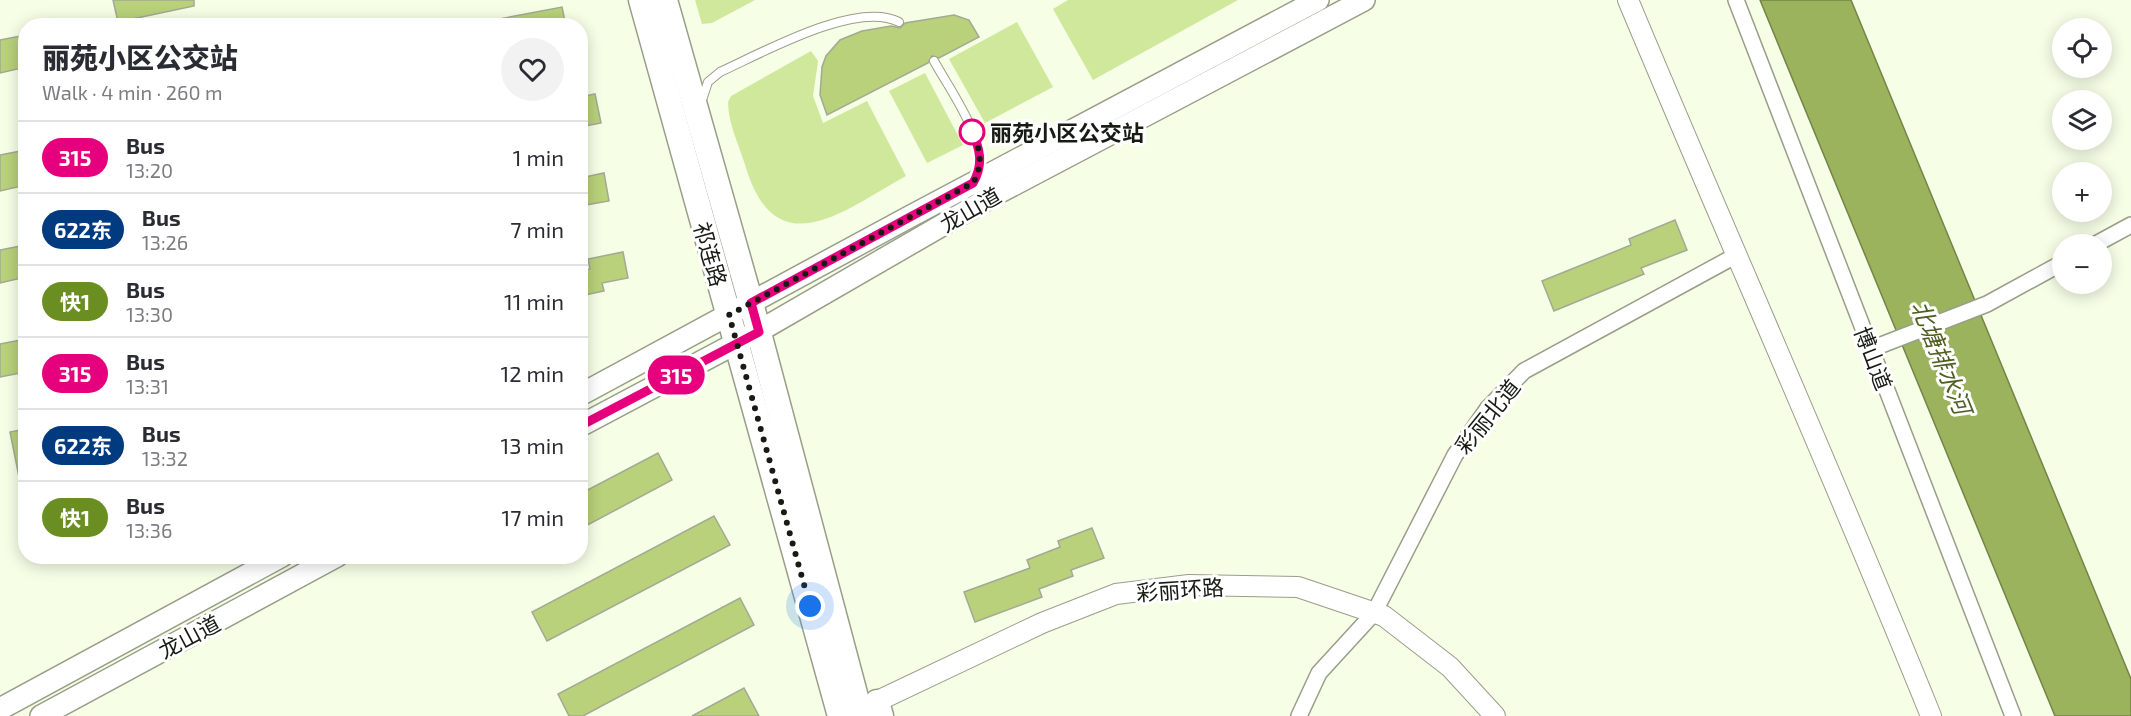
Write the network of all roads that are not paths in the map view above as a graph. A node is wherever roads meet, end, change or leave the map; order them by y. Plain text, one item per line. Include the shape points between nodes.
1 (640, 0) edge
2 (665, 0) edge
3 (1318, 0) edge
4 (1364, 0) edge
5 (1628, 0) edge
6 (1736, 0) edge
7 (899, 22) dead end
8 (934, 61) dead end
9 (698, 120) junction
10 (973, 183) junction
11 (2131, 225) edge
12 (2112, 235) edge
13 (1735, 256) junction
14 (2052, 268) edge
15 (751, 303) junction
16 (729, 315) junction
17 (759, 332) junction
18 (736, 343) junction
19 (1871, 349) junction
20 (588, 391) edge
21 (588, 422) edge
22 (267, 564) edge
23 (322, 564) edge
24 (1374, 613) junction
25 (3, 706) edge
26 (861, 713) edge
27 (41, 716) edge
28 (1299, 716) edge
29 (1495, 716) edge
30 (1931, 716) edge
31 (2013, 716) edge

1 - 16 main road, 祁连路
2 - 9 main road, 祁连路
3 - 10 main road, 龙山道
4 - 17 main road, 龙山道 via 998,193
5 - 13 street
6 - 19 street, 博山道
7 - 9 lane via 872,15 836,21 720,72 706,86
8 - 10 lane via 980,151 980,168
9 - 15 main road, 祁连路
10 - 15 main road, 龙山道
11 - 12 street
13 - 24 street, 彩丽北道 via 1524,371 1488,408 1455,454
13 - 30 street via 1867,557
14 - 19 street via 1987,304
15 - 16 main road, 龙山道
15 - 17 main road, 祁连路
16 - 18 main road, 祁连路
16 - 20 main road, 龙山道
17 - 18 main road, 龙山道
17 - 26 main road, 祁连路
18 - 21 main road, 龙山道
18 - 26 main road, 祁连路
19 - 31 street, 博山道
22 - 25 main road, 龙山道
23 - 27 main road, 龙山道
24 - 26 street, 彩丽环路 via 1298,586 1190,585 1116,594 1042,623
24 - 28 street, 彩丽北道 via 1319,673
24 - 29 street, 彩丽环路 via 1384,616 1450,667

